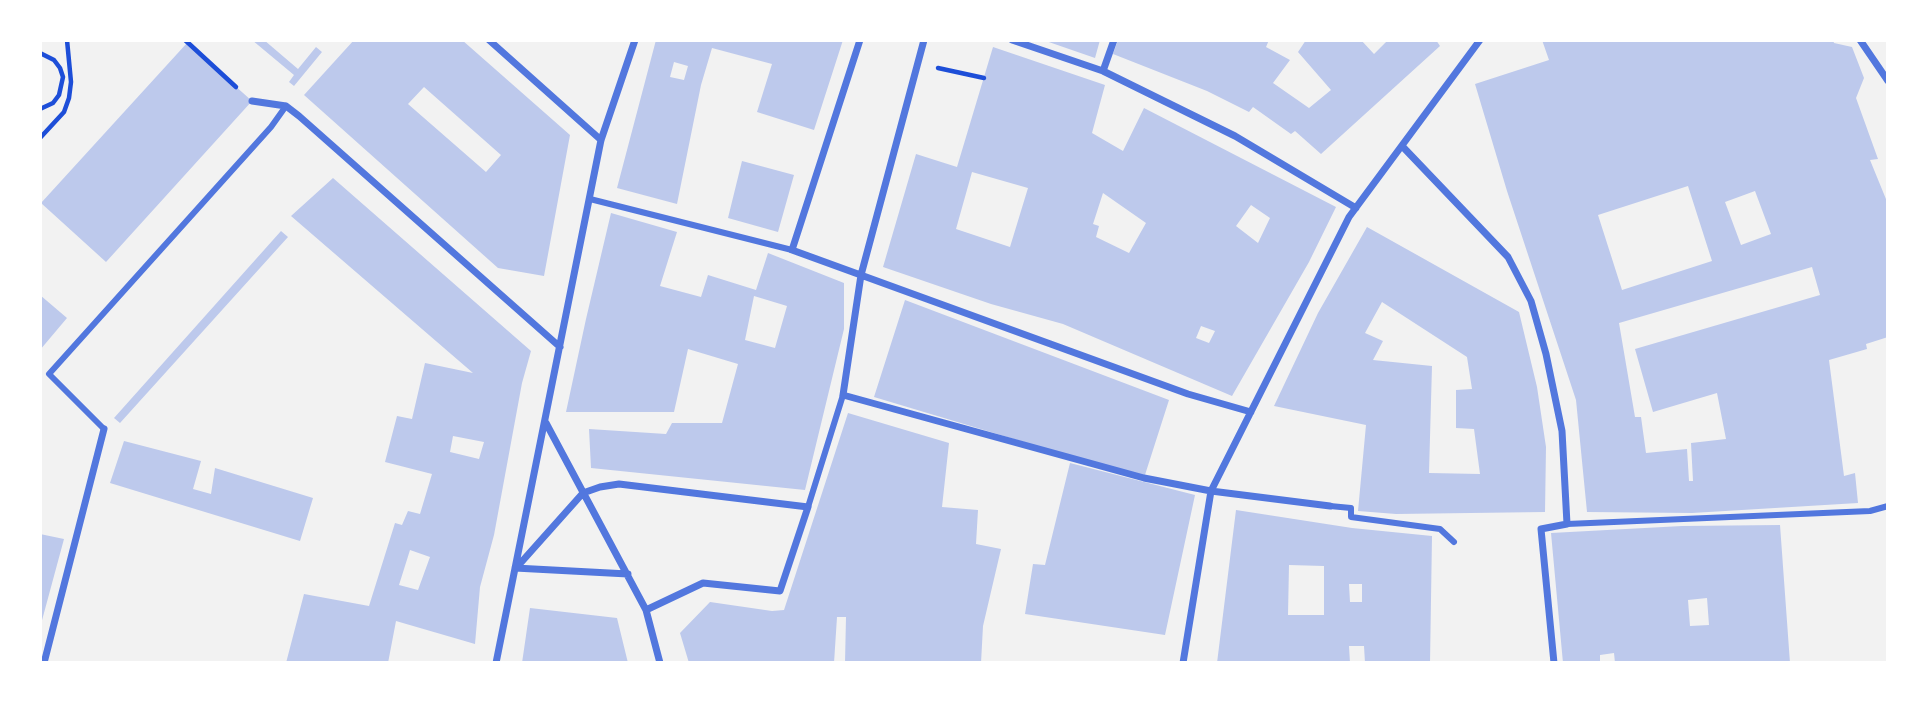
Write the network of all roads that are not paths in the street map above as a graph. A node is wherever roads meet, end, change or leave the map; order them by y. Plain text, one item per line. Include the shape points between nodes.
1 (489, 40) edge
2 (635, 40) edge
3 (860, 40) edge
4 (924, 40) edge
5 (1012, 40) edge
6 (1114, 40) edge
7 (1480, 40) edge
8 (1860, 40) edge
9 (1103, 72) junction
10 (1888, 81) edge
11 (252, 101) road end
12 (286, 106) junction
13 (601, 140) junction
14 (1403, 146) junction
15 (590, 199) junction
16 (1356, 208) junction
17 (792, 250) junction
18 (861, 275) junction
19 (560, 347) junction
20 (843, 395) junction
21 (1251, 412) junction
22 (545, 423) junction
23 (104, 429) joint
24 (1211, 491) junction
25 (583, 492) junction
26 (1330, 506) joint
27 (1888, 506) edge
28 (808, 507) junction
29 (1567, 524) junction
30 (1454, 542) dead end
31 (515, 568) junction
32 (628, 574) junction
33 (646, 610) junction
34 (44, 663) edge
35 (496, 663) edge
36 (660, 663) edge
37 (1183, 663) edge
38 (1553, 663) edge

1 - 13 street
2 - 13 street
3 - 17 street
4 - 18 street
5 - 9 street
6 - 9 street
7 - 14 street
8 - 10 street
9 - 16 street via 1235,136
11 - 12 street
12 - 19 street
12 - 23 street via 49,374
13 - 15 street
14 - 16 street
14 - 29 street via 1508,257 1528,295 1562,431
15 - 17 street
15 - 19 street
16 - 21 street
17 - 18 street
18 - 20 street
18 - 21 street via 1188,394
19 - 22 street
20 - 24 street via 1144,478
20 - 28 street
21 - 24 street
22 - 25 street
22 - 31 street
23 - 34 street
24 - 26 street
24 - 37 street
25 - 28 street via 619,484
25 - 31 street
25 - 32 street
26 - 30 street via 1351,508 1351,517 1440,528
27 - 29 street via 1870,511
28 - 33 street via 780,591 703,583
29 - 38 street via 1541,529
31 - 32 street
31 - 35 street
32 - 33 street
33 - 36 street

